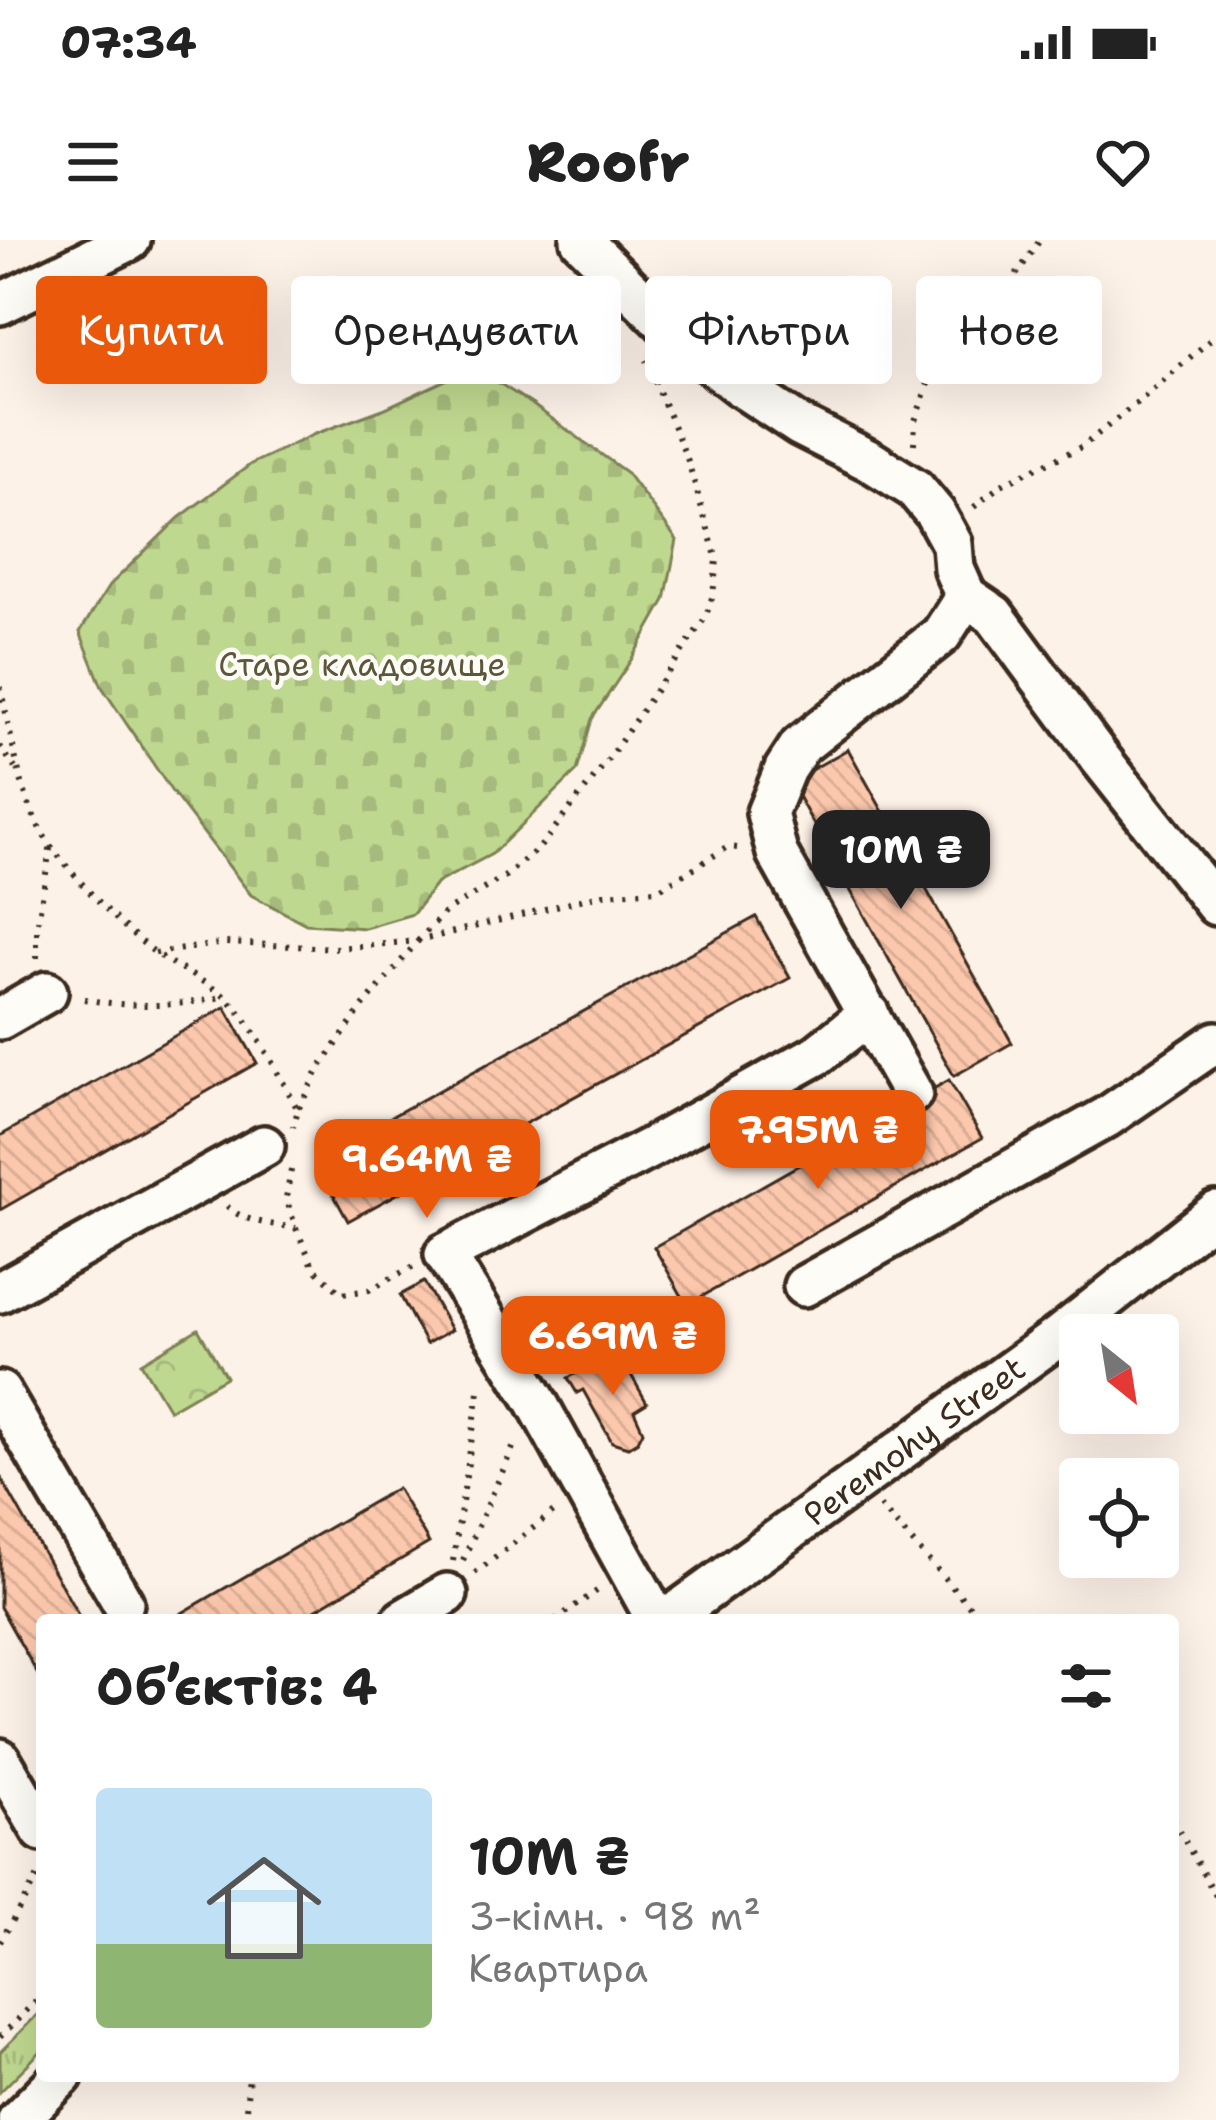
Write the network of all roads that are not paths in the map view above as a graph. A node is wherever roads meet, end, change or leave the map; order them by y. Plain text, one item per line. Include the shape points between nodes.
1 (130, 240) edge
2 (581, 240) edge
3 (0, 304) edge
4 (967, 596) junction
5 (1216, 904) edge
6 (47, 992) road end
7 (869, 1014) junction
8 (0, 1019) edge
9 (1216, 1042) edge
10 (912, 1093) dead end
11 (282, 1146) road end
12 (1216, 1212) edge
13 (804, 1286) dead end
14 (0, 1292) edge
15 (0, 1392) edge
16 (447, 1594) road end
17 (123, 1603) dead end
18 (413, 1614) edge
19 (658, 1614) edge
20 (670, 1614) edge
21 (0, 1760) edge
22 (36, 1820) edge
23 (56, 2082) edge
24 (18, 2120) edge

1 - 3 street
2 - 4 street via 740,386 925,501 952,544
4 - 5 street via 994,615
4 - 7 street via 941,635 800,746 767,813 777,853
6 - 8 street
7 - 10 street
7 - 19 street via 817,1055 445,1254
9 - 13 street via 1107,1117
11 - 14 street via 201,1181
12 - 20 street, Peremohy Street via 1059,1336
15 - 17 street
16 - 18 street
21 - 22 street
23 - 24 street

